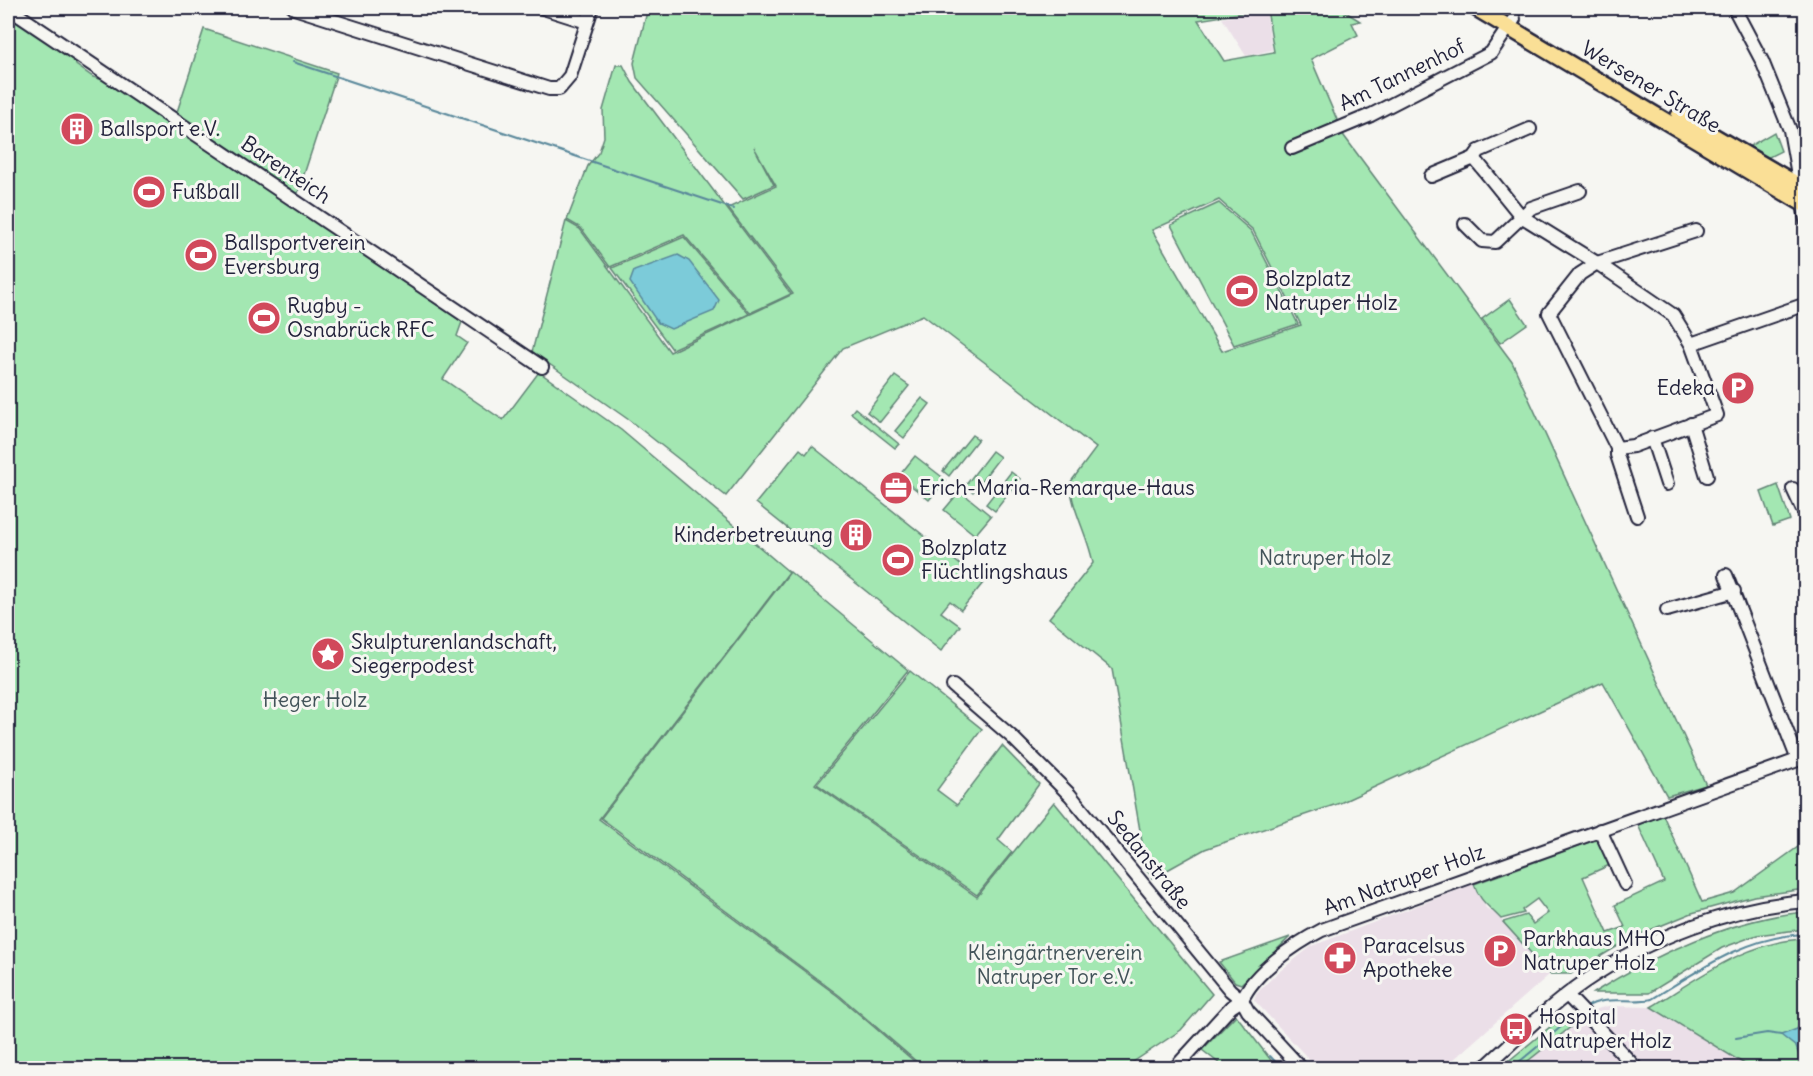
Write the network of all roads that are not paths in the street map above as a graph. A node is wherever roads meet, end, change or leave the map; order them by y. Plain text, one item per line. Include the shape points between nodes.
1 (8, 8) edge
2 (294, 8) edge
3 (543, 8) edge
4 (592, 8) edge
5 (1476, 8) edge
6 (1495, 8) edge
7 (1734, 8) edge
8 (587, 22) junction
9 (1512, 23) junction
10 (1530, 129) dead end
11 (1292, 148) dead end
12 (1474, 158) junction
13 (1431, 176) dead end
14 (1580, 191) dead end
15 (1804, 196) edge
16 (1521, 216) junction
17 (1806, 220) edge
18 (1466, 224) dead end
19 (1696, 231) dead end
20 (1597, 263) junction
21 (1806, 304) edge
22 (1691, 344) junction
23 (542, 367) dead end
24 (1691, 424) junction
25 (1652, 438) junction
26 (1617, 448) junction
27 (1707, 476) dead end
28 (1667, 484) dead end
29 (1793, 489) dead end
30 (1637, 516) dead end
31 (1806, 517) edge
32 (1726, 575) dead end
33 (1734, 591) junction
34 (1667, 610) dead end
35 (953, 686) dead end
36 (1802, 758) edge
37 (1600, 830) junction
38 (1625, 884) dead end
39 (1806, 901) edge
40 (1567, 994) junction
41 (1242, 1000) junction
42 (1175, 1068) edge
43 (1301, 1068) edge
44 (1484, 1068) edge
45 (1635, 1068) edge

1 - 23 street, Barenteich
2 - 8 street via 549,89 558,89 570,76
3 - 8 street
4 - 8 street
5 - 9 main road, Wersener Straße
6 - 9 main road, Wersener Straße
7 - 15 street via 1780,101
9 - 11 street, Am Tannenhof via 1491,53 1371,115
9 - 15 main road, Wersener Straße
10 - 12 street via 1479,151
12 - 13 street
12 - 16 street
14 - 16 street via 1531,208
15 - 17 street
16 - 18 street via 1495,242 1482,241
16 - 20 street
19 - 20 street
20 - 22 street via 1673,315
20 - 26 street via 1580,274 1549,313
21 - 22 street
22 - 24 street via 1717,415
24 - 25 street
24 - 27 street
25 - 26 street
25 - 28 street
26 - 30 street
29 - 31 street
32 - 33 street
33 - 34 street
33 - 36 street
35 - 41 street, Sedanstraße via 1070,795
36 - 37 street, Am Natruper Holz
37 - 38 street
37 - 41 street, Am Natruper Holz via 1322,930 1286,951
39 - 40 street via 1757,908 1668,937
40 - 44 street
40 - 45 street
41 - 42 street, Am Natruper Holz
41 - 43 street, Sedanstraße

